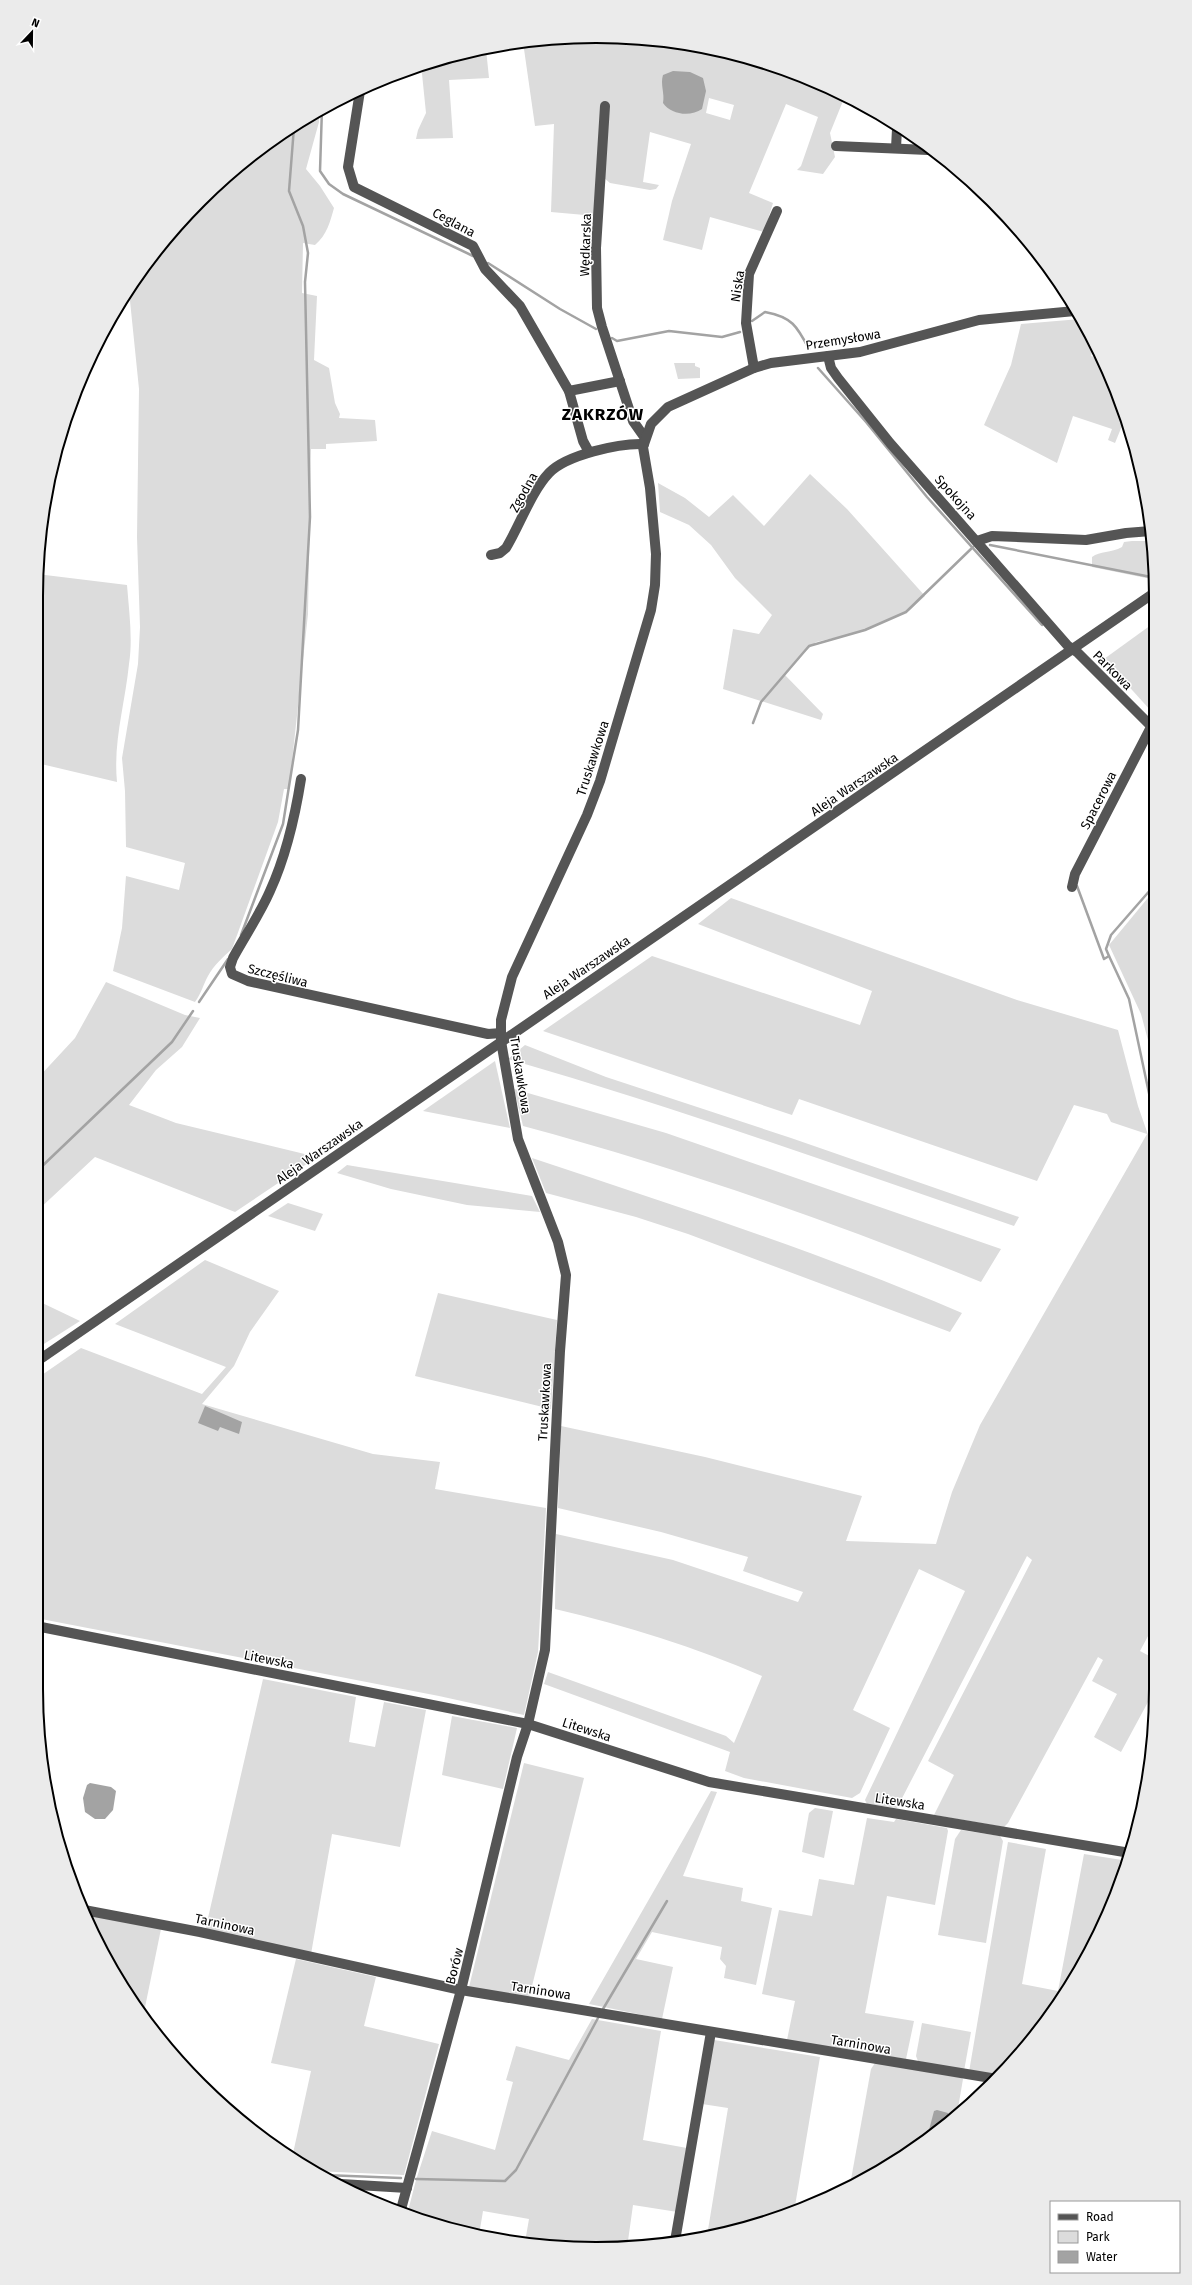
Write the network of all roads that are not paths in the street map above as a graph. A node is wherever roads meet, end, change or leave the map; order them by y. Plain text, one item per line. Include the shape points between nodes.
1 (359, 96) edge
2 (605, 106) dead end
3 (897, 132) edge
4 (836, 146) dead end
5 (896, 148) junction
6 (923, 150) edge
7 (777, 211) dead end
8 (1070, 311) edge
9 (828, 356) junction
10 (754, 368) junction
11 (620, 381) junction
12 (569, 391) junction
13 (644, 443) junction
14 (589, 452) junction
15 (1145, 531) edge
16 (977, 541) junction
17 (491, 555) dead end
18 (1149, 596) edge
19 (1073, 649) junction
20 (1149, 725) edge
21 (1149, 731) edge
22 (301, 779) dead end
23 (1072, 887) dead end
24 (501, 1037) junction
25 (43, 1357) edge
26 (43, 1627) edge
27 (528, 1724) junction
28 (1124, 1853) edge
29 (90, 1911) edge
30 (461, 1990) junction
31 (710, 2032) junction
32 (989, 2078) edge
33 (350, 2185) edge
34 (406, 2188) junction
35 (402, 2207) edge
36 (676, 2236) edge

1 - 12 street, Ceglana via 348,167 354,186 473,246 486,269 520,306
2 - 11 street, Wędkarska via 596,248 597,308
3 - 5 street
4 - 5 street
5 - 6 street
7 - 10 street, Niska via 749,274 746,323
8 - 9 street, Przemysłowa via 979,320 884,347
9 - 10 street, Przemysłowa via 777,362
9 - 16 street, Spokojna via 831,368 838,378 890,443
10 - 13 street, Przemysłowa via 668,407 651,424
11 - 12 street
11 - 13 street, Wędkarska
12 - 14 street, Ceglana via 583,441
13 - 14 street, Zgodna
13 - 24 street, Truskawkowa via 656,554 655,585 650,610 600,781 587,815 512,977 501,1020
14 - 17 street, Zgodna via 550,472 539,486 506,548 496,555
15 - 16 street via 1086,540 992,536
16 - 19 street, Spokojna
18 - 19 street, Aleja Warszawska
19 - 20 street, Parkowa
19 - 24 street, Aleja Warszawska via 844,808 789,842
21 - 23 street, Spacerowa via 1075,874
22 - 24 street, Szczęśliwa via 298,800 278,872 270,892 233,958 230,967 232,974 248,981 336,1002
24 - 25 street, Aleja Warszawska
24 - 27 street, Truskawkowa via 518,1139 558,1242 566,1275 545,1650
26 - 27 street, Litewska
27 - 28 street, Litewska via 709,1782
27 - 30 street, Borów via 517,1757
29 - 30 street, Tarninowa via 200,1932
30 - 31 street, Tarninowa
30 - 34 street, Borów
31 - 32 street, Tarninowa
31 - 36 street
33 - 34 street
34 - 35 street, Borów

